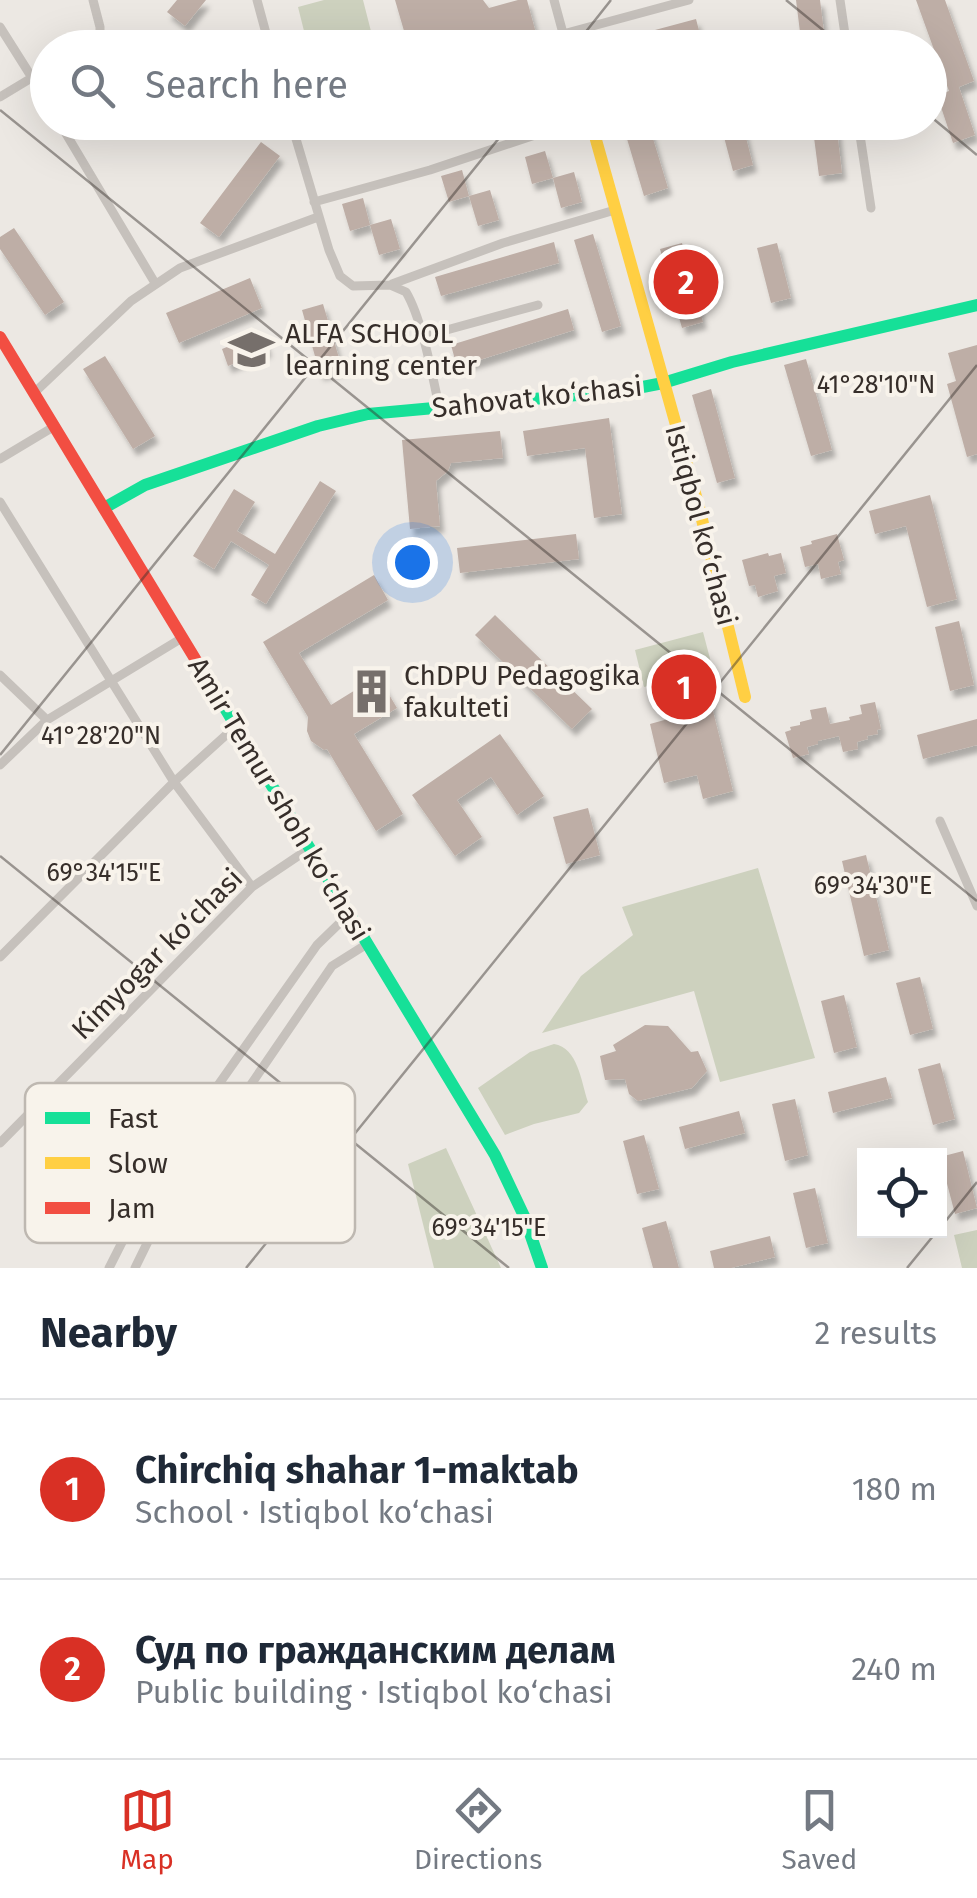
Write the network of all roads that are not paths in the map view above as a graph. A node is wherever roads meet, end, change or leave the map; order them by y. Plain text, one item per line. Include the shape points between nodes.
1 (93, 0) edge
2 (257, 0) edge
3 (554, 0) edge
4 (689, 0) edge
5 (840, 0) edge
6 (0, 27) edge
7 (100, 30) edge
8 (265, 30) edge
9 (562, 30) edge
10 (578, 30) edge
11 (844, 30) edge
12 (30, 73) edge
13 (30, 77) edge
14 (0, 97) edge
15 (70, 140) edge
16 (297, 140) edge
17 (520, 140) edge
18 (596, 140) edge
19 (861, 140) edge
20 (314, 202) junction
21 (871, 208) dead end
22 (615, 210) junction
23 (318, 218) junction
24 (155, 284) junction
25 (390, 286) junction
26 (538, 305) dead end
27 (977, 305) edge
28 (422, 337) junction
29 (0, 338) edge
30 (662, 383) junction
31 (34, 393) junction
32 (439, 406) junction
33 (54, 426) junction
34 (0, 458) edge
35 (0, 502) edge
36 (104, 508) junction
37 (182, 638) junction
38 (0, 675) edge
39 (109, 680) junction
40 (745, 697) dead end
41 (47, 720) junction
42 (236, 726) junction
43 (0, 765) edge
44 (174, 782) junction
45 (940, 821) dead end
46 (310, 848) junction
47 (252, 887) junction
48 (977, 906) edge
49 (349, 914) junction
50 (367, 944) junction
51 (0, 957) edge
52 (60, 1083) edge
53 (220, 1083) edge
54 (252, 1083) edge
55 (25, 1119) edge
56 (0, 1144) edge
57 (123, 1243) edge
58 (147, 1243) edge
59 (110, 1268) edge
60 (135, 1268) edge
61 (542, 1268) edge

1 - 7 street
2 - 8 street
3 - 9 street
4 - 10 street
5 - 11 street
6 - 12 street
13 - 14 street
15 - 24 street
16 - 20 street
17 - 20 street
18 - 22 street, Istiqbol ko‘chasi
19 - 21 street
20 - 23 street
22 - 25 street
22 - 30 street, Istiqbol ko‘chasi
23 - 24 street via 180,268
23 - 25 street via 347,282
24 - 31 street
25 - 28 street via 410,296
26 - 28 street
27 - 30 street, Sahovat ko‘chasi
28 - 32 street
29 - 31 street, Amir Temur shoh ko‘chasi
30 - 32 street, Sahovat ko‘chasi
30 - 40 street, Istiqbol ko‘chasi
31 - 33 street, Amir Temur shoh ko‘chasi
32 - 36 street, Sahovat ko‘chasi via 318,426 145,485
33 - 34 street
33 - 36 street, Amir Temur shoh ko‘chasi
35 - 39 street
36 - 37 street, Amir Temur shoh ko‘chasi
37 - 39 street
37 - 42 street, Amir Temur shoh ko‘chasi
38 - 41 street
39 - 41 street
39 - 44 street
41 - 43 street
42 - 44 street
42 - 46 street, Amir Temur shoh ko‘chasi
44 - 47 street
44 - 51 street
45 - 48 street
46 - 47 street, Kimyogar ko‘chasi
46 - 49 street, Amir Temur shoh ko‘chasi
47 - 52 street, Kimyogar ko‘chasi
49 - 50 street, Amir Temur shoh ko‘chasi
49 - 53 street via 317,945
50 - 54 street via 332,966
50 - 61 street, Amir Temur shoh ko‘chasi via 495,1155
55 - 56 street, Kimyogar ko‘chasi
57 - 59 street
58 - 60 street

